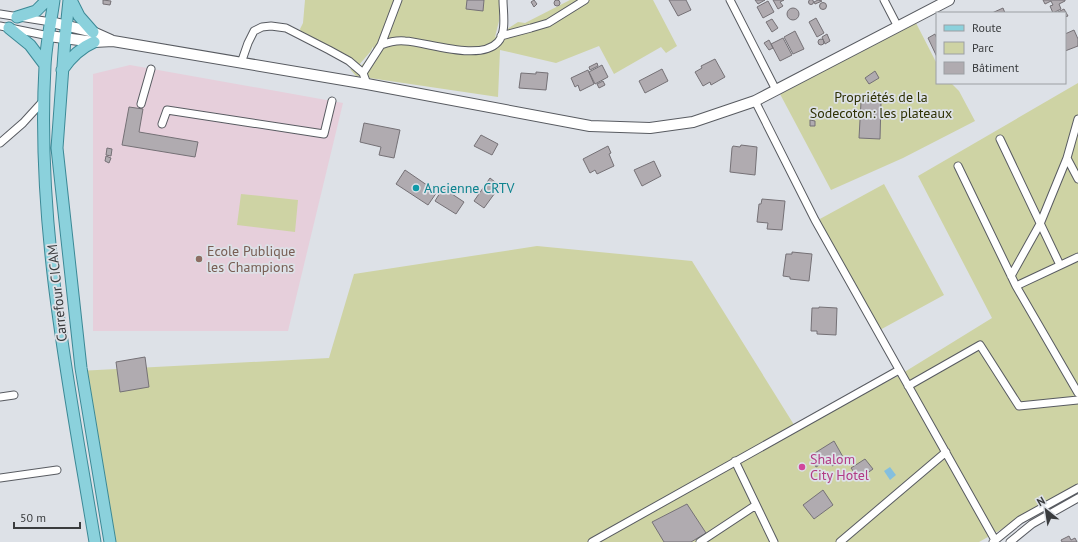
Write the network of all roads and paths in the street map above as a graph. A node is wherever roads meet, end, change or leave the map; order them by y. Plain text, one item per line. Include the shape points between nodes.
1 (48, 0) edge
2 (54, 0) edge
3 (70, 0) edge
4 (398, 0) edge
5 (503, 0) edge
6 (585, 0) edge
7 (730, 0) edge
8 (884, 0) edge
9 (949, 0) edge
10 (0, 14) edge
11 (17, 17) junction
12 (51, 22) junction
13 (66, 25) junction
14 (4, 27) edge
15 (898, 27) junction
16 (49, 36) junction
17 (501, 36) junction
18 (93, 37) junction
19 (65, 39) junction
20 (381, 45) junction
21 (241, 63) junction
22 (45, 64) junction
23 (151, 69) dead end
24 (62, 70) junction
25 (363, 73) junction
26 (367, 84) junction
27 (776, 90) junction
28 (44, 100) junction
29 (332, 101) dead end
30 (755, 101) junction
31 (141, 104) dead end
32 (1078, 119) edge
33 (162, 124) dead end
34 (1000, 139) dead end
35 (0, 143) edge
36 (1067, 158) junction
37 (958, 166) dead end
38 (1078, 179) edge
39 (1040, 224) junction
40 (1078, 257) edge
41 (1060, 265) junction
42 (1011, 276) junction
43 (1016, 286) junction
44 (899, 370) junction
45 (908, 386) junction
46 (1078, 393) edge
47 (14, 395) dead end
48 (0, 397) edge
49 (1078, 400) edge
50 (946, 452) junction
51 (735, 462) junction
52 (57, 470) dead end
53 (0, 478) edge
54 (1078, 488) edge
55 (1078, 498) edge
56 (756, 505) junction
57 (994, 541) edge
58 (96, 542) edge
59 (110, 542) edge
60 (592, 542) edge
61 (700, 542) edge
62 (774, 542) edge
63 (840, 542) edge
64 (1010, 542) edge

1 - 11 main road via 36,11
2 - 12 main road
3 - 13 main road, Carrefour CICAM
3 - 18 main road
4 - 20 street
5 - 17 street
6 - 17 street via 548,23
7 - 27 street
8 - 15 street
9 - 15 street
10 - 11 street
11 - 12 street
12 - 13 street
12 - 16 main road
13 - 18 street
13 - 19 main road, Carrefour CICAM
14 - 16 street
14 - 22 main road via 30,45
15 - 27 street
16 - 19 street
16 - 22 main road
17 - 20 street via 490,48 476,51 444,49 404,41
18 - 19 street
18 - 21 street
18 - 24 main road via 75,53
19 - 24 main road, Carrefour CICAM
20 - 25 street
21 - 25 street via 254,31 271,26 286,28 349,61
21 - 26 street
22 - 28 main road
23 - 31 street
24 - 59 main road, Carrefour CICAM via 57,148 81,368
25 - 26 street
26 - 30 street via 590,126 650,128 693,122
27 - 30 street
28 - 35 street
28 - 58 main road via 43,142 50,257
29 - 33 street via 324,134 167,110
30 - 44 street via 815,220
32 - 36 street
34 - 39 street
36 - 38 street
36 - 39 street
37 - 42 street
39 - 41 street
39 - 42 street
40 - 41 street
41 - 43 street
42 - 43 street
43 - 46 street
44 - 45 street
44 - 51 street
45 - 49 street via 980,345 1019,406
45 - 50 street
47 - 48 street
50 - 57 street
50 - 63 street
51 - 56 street
51 - 60 street
52 - 53 street
54 - 57 street via 1020,520
55 - 64 street via 1032,524
56 - 61 street
56 - 62 street

